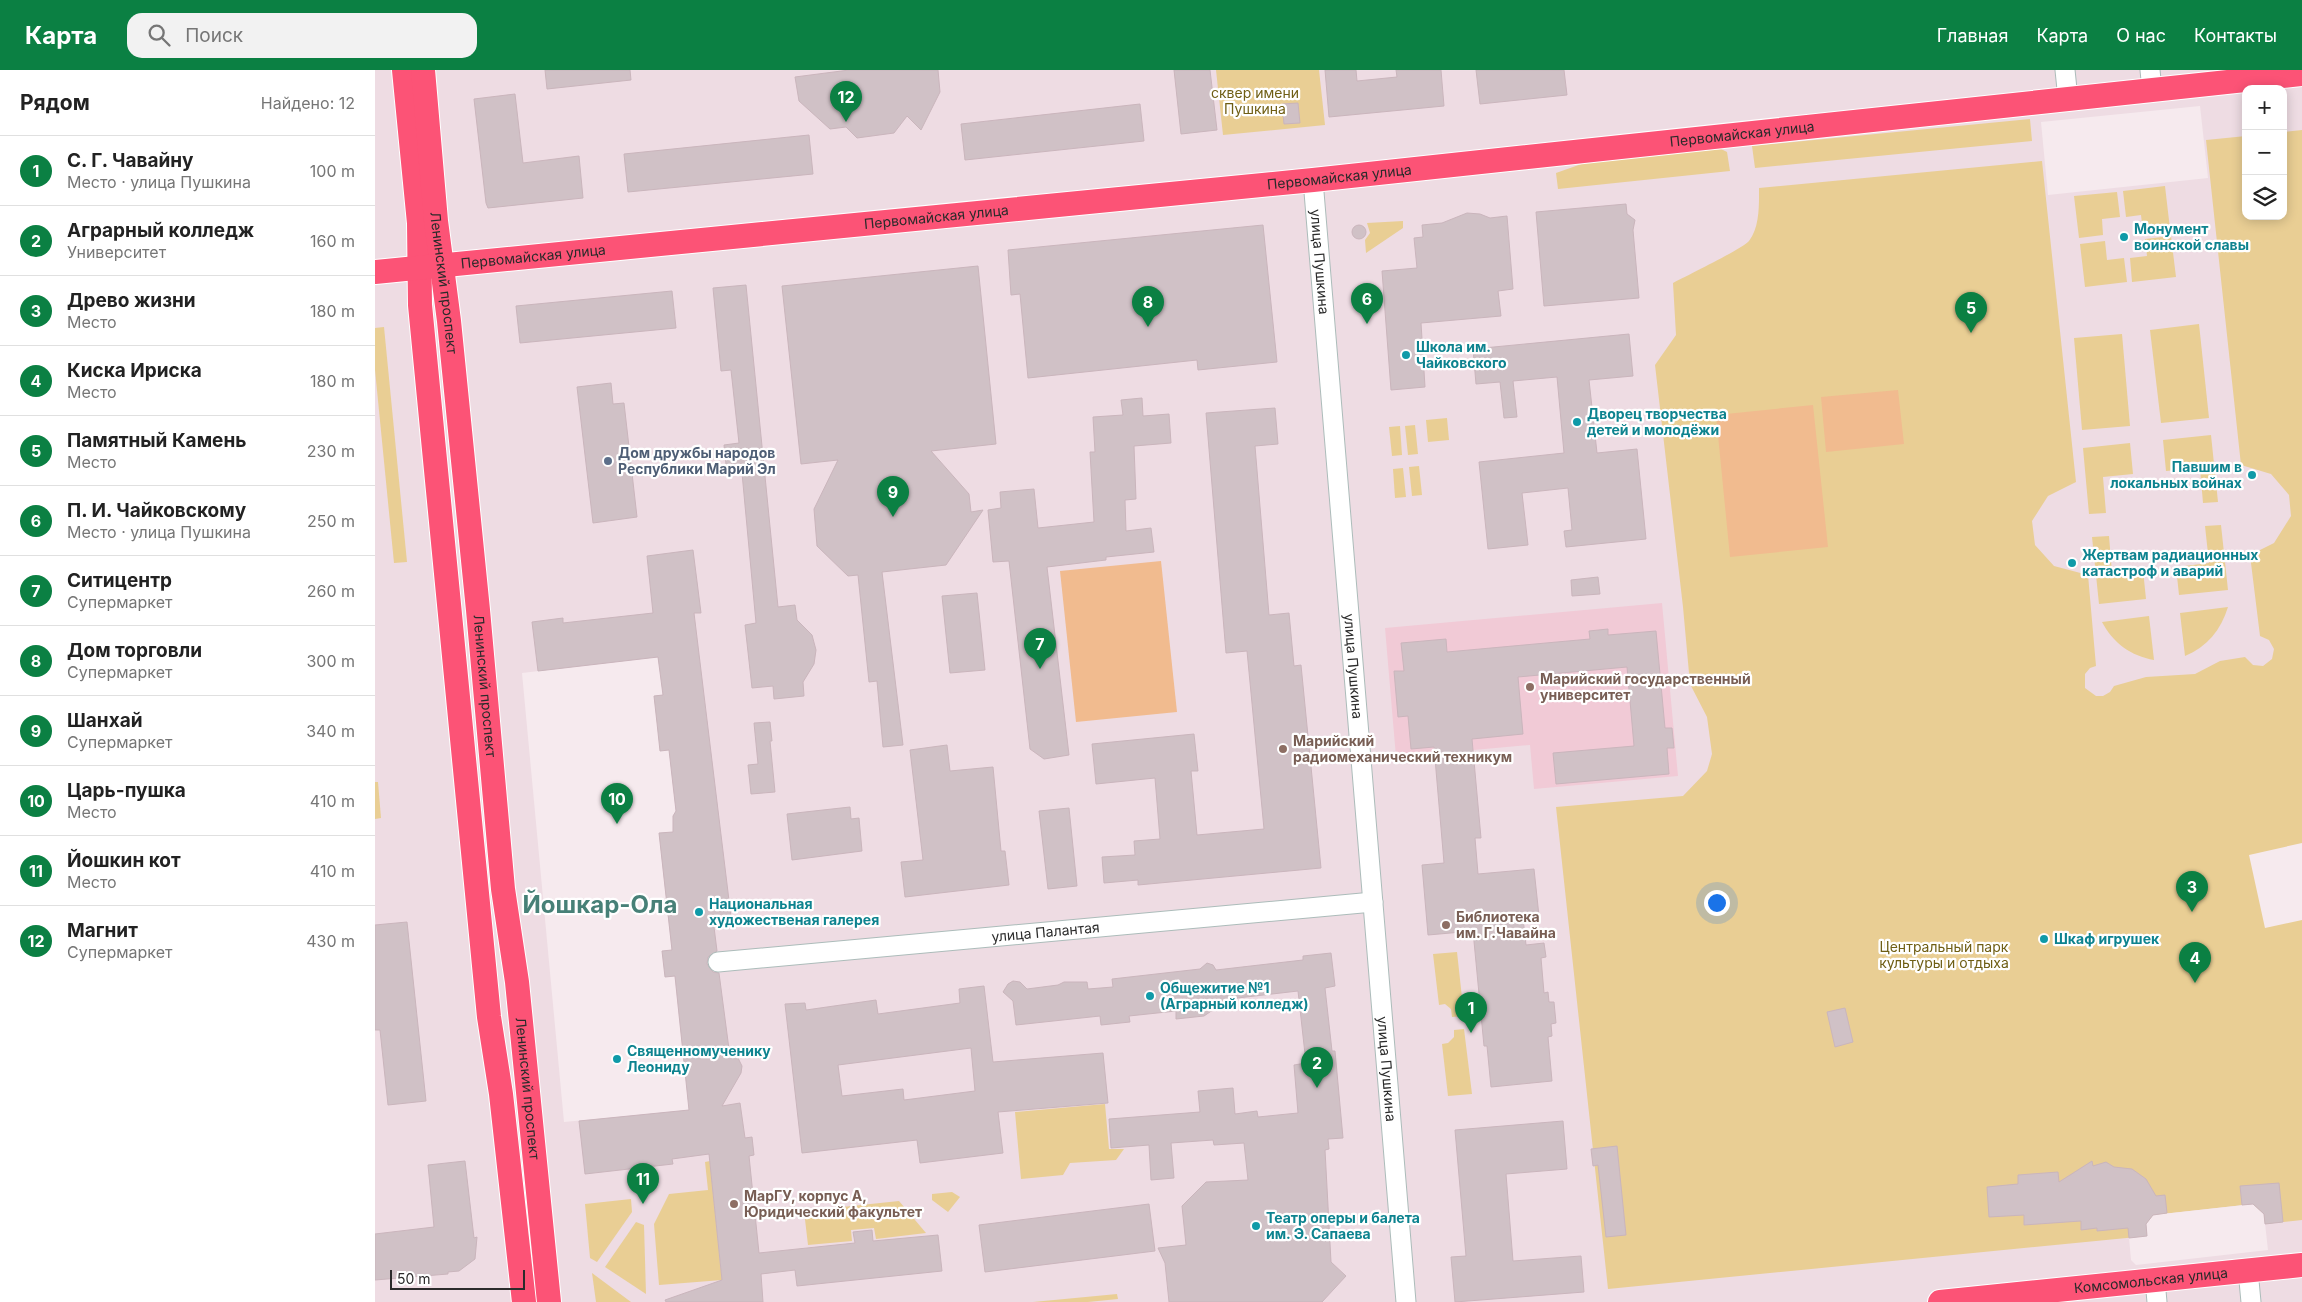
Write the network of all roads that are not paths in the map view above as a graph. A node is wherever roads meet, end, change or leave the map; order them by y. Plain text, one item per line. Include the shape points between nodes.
1 (404, 70) edge
2 (423, 70) edge
3 (2065, 70) edge
4 (2302, 74) edge
5 (2151, 80) edge
6 (2068, 99) junction
7 (1313, 180) junction
8 (442, 265) junction
9 (419, 267) junction
10 (375, 272) edge
11 (1373, 902) junction
12 (718, 962) dead end
13 (2302, 1265) edge
14 (2248, 1270) junction
15 (2156, 1291) edge
16 (524, 1302) edge
17 (549, 1302) edge
18 (1406, 1302) edge
19 (1940, 1302) edge
20 (2251, 1302) edge

1 - 9 main road, Ленинский проспект via 419,223
2 - 8 main road, Ленинский проспект
3 - 6 street
4 - 5 main road, Первомайская улица
5 - 6 main road, Первомайская улица
6 - 7 main road, Первомайская улица
7 - 8 main road, Первомайская улица
7 - 11 street, улица Пушкина
8 - 9 main road, Первомайская улица
8 - 17 main road, Ленинский проспект via 503,889 517,982
9 - 10 main road, Первомайская улица
9 - 16 main road, Ленинский проспект via 487,998
11 - 12 street, улица Палантая
11 - 18 street, улица Пушкина
13 - 14 main road, Комсомольская улица
14 - 15 main road, Комсомольская улица
14 - 20 street
15 - 19 main road, Комсомольская улица

